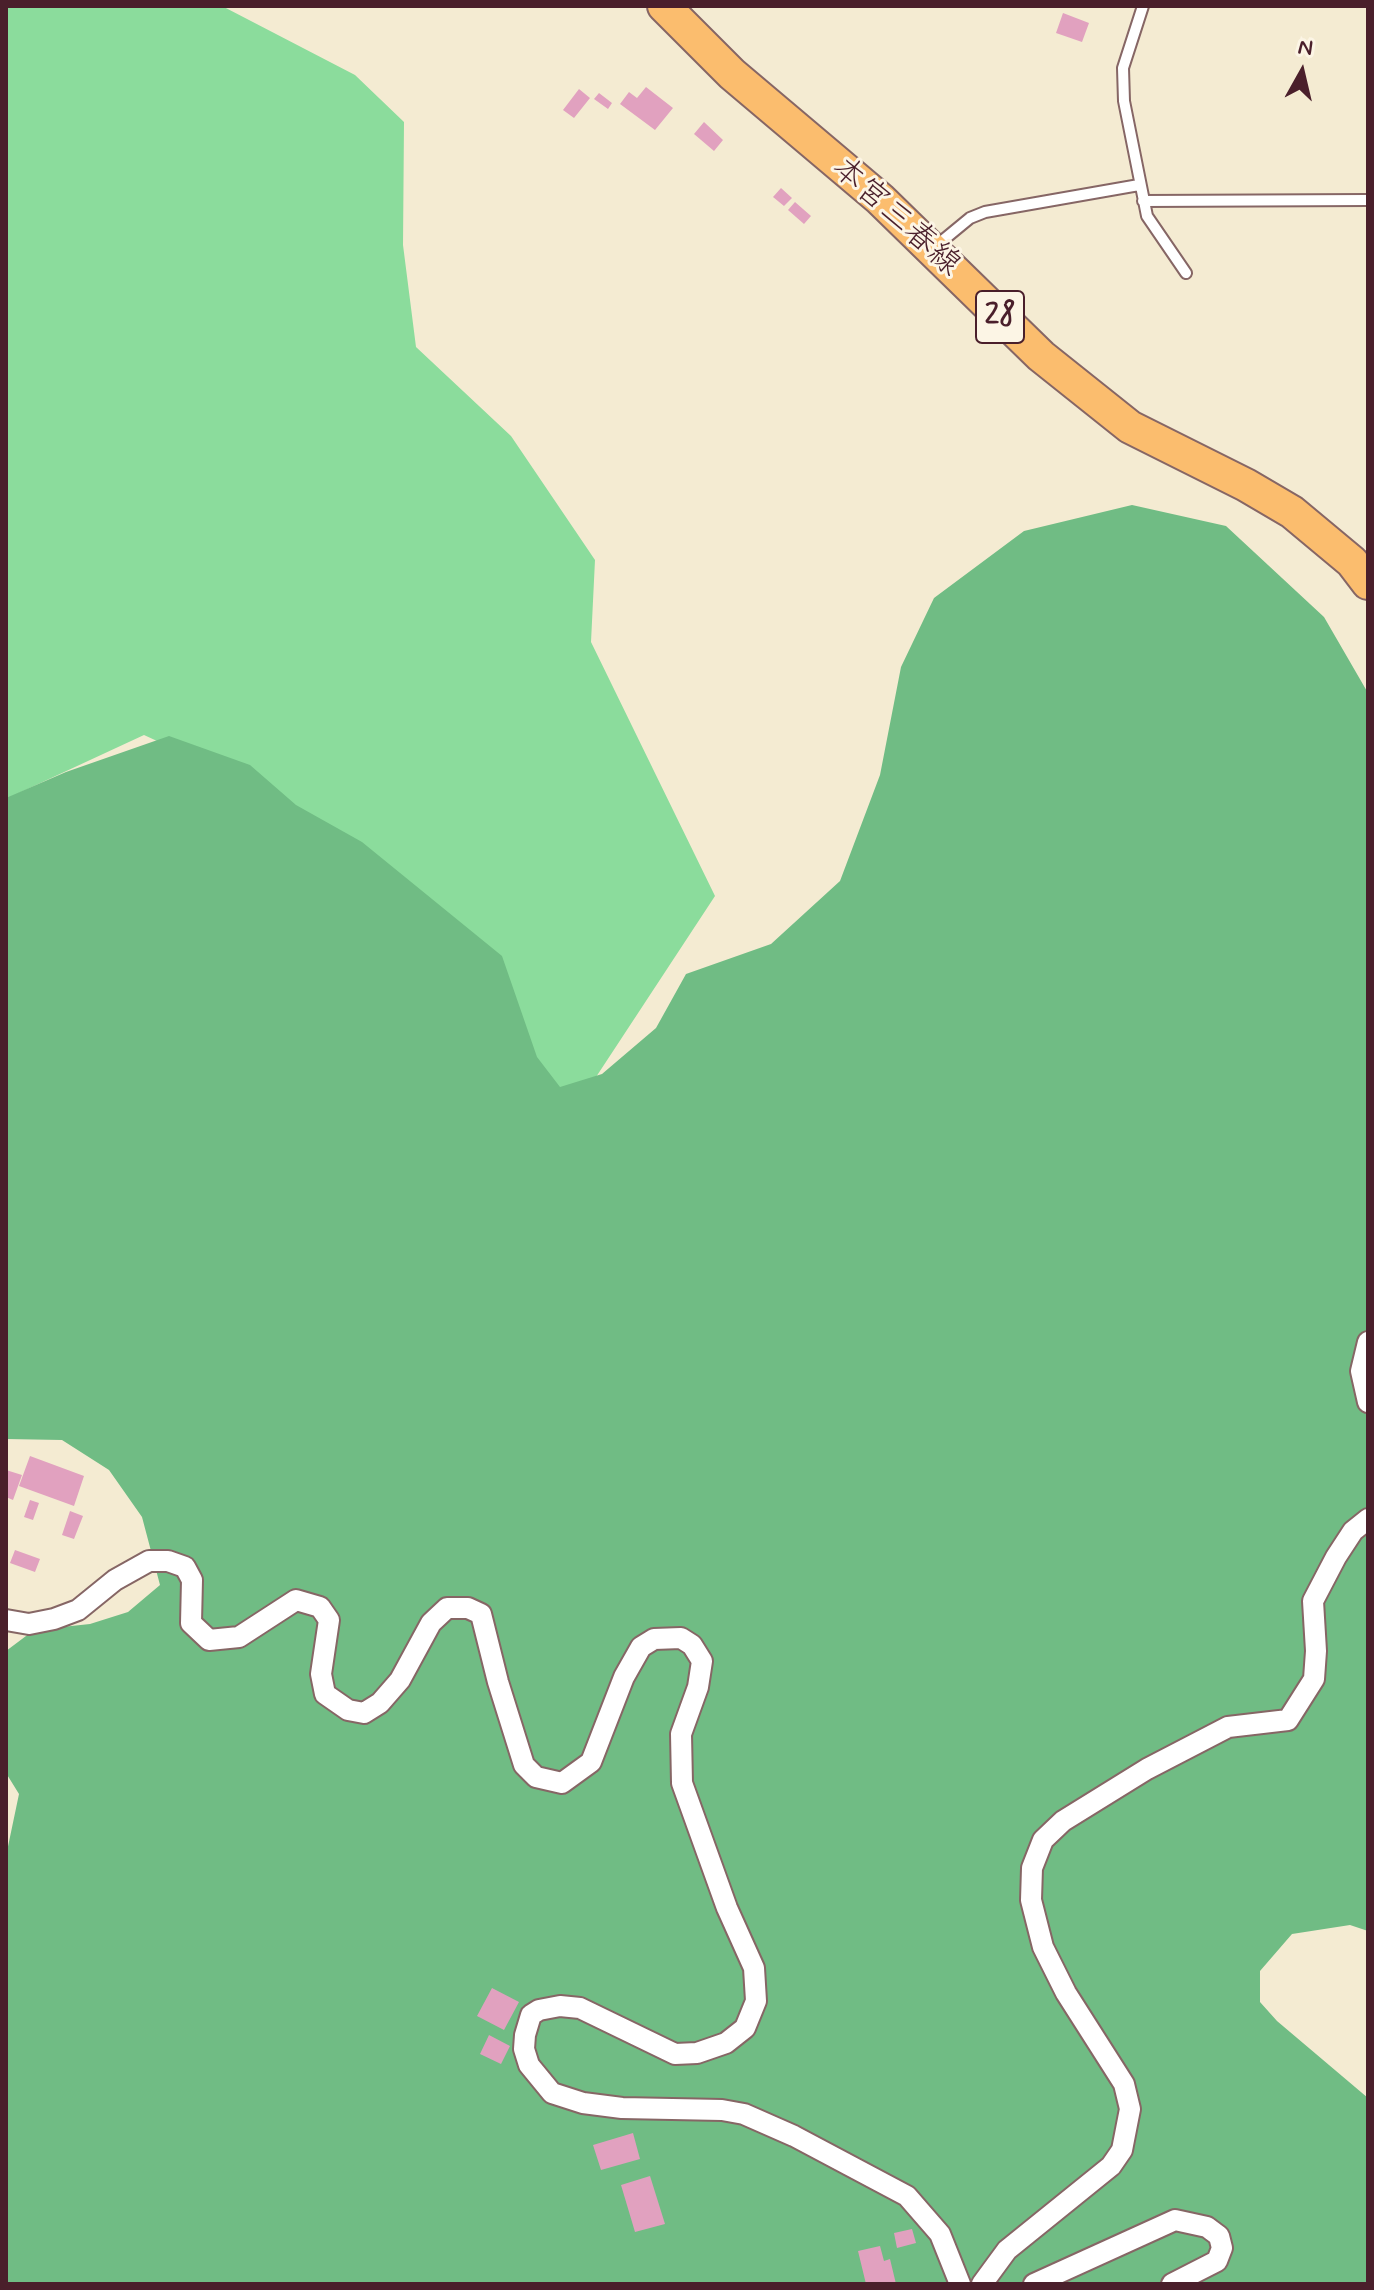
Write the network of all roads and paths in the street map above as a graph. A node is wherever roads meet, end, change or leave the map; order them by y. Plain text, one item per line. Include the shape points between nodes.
1 (664, 6) edge
2 (1143, 6) edge
3 (1139, 185) junction
4 (1368, 200) edge
5 (1143, 201) junction
6 (931, 250) junction
7 (1186, 273) dead end
8 (1368, 583) edge
9 (1368, 1342) edge
10 (1368, 1402) edge
11 (1368, 1519) edge
12 (6, 1620) edge
13 (960, 2284) edge
14 (982, 2284) edge
15 (1034, 2284) edge
16 (1172, 2284) edge

1 - 6 main road, 本宮三春線 / 28 via 732,74 880,199
2 - 3 lane via 1123,68
3 - 5 lane
3 - 6 lane via 985,212
4 - 5 lane
5 - 7 lane via 1147,216
6 - 8 main road, 本宮三春線 / 28 via 1041,356 1130,427 1292,512 1352,562
9 - 10 street via 1361,1371
11 - 14 street via 1344,1544 1313,1601 1314,1679 1288,1720 1228,1727 1147,1769 1063,1821 1043,1840 1032,1868 1031,1900 1043,1947 1124,2084 1130,2109 1122,2150 1111,2166 1007,2250
12 - 13 street via 29,1624 54,1619 78,1610 149,1561 168,1561 185,1567 192,1580 191,1623 209,1640 239,1637 296,1600 320,1607 329,1620 321,1674 325,1694 348,1710 364,1713 400,1680 431,1623 447,1608 468,1608 481,1614 524,1765 536,1777 562,1783 591,1762 641,1647 654,1639 681,1638 692,1645 702,1661 681,1734 682,1783 754,1968 756,2001 745,2028 726,2043 686,2053 656,2047 580,2008 539,2010 531,2015 525,2035 529,2065 552,2093 583,2103 722,2110 794,2136 907,2196 940,2234
15 - 16 street via 1175,2220 1207,2227 1219,2236 1217,2261

